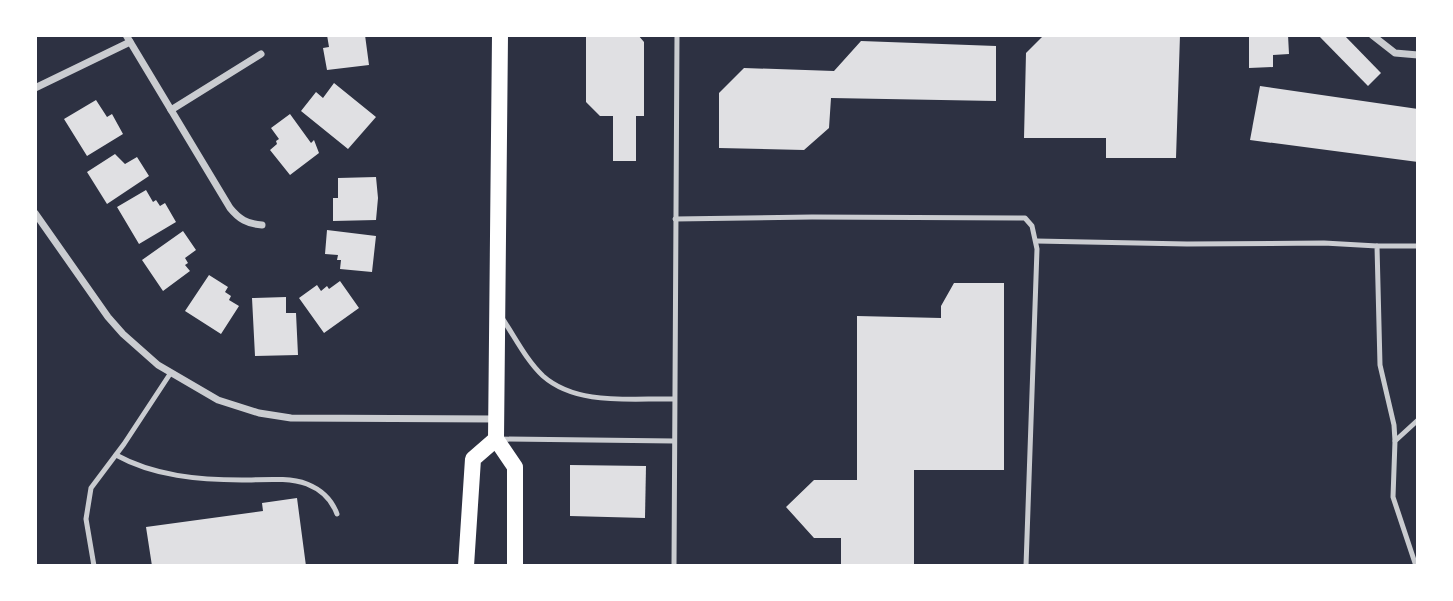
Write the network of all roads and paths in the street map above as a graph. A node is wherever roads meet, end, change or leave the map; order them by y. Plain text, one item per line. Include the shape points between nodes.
1 (500, 35) edge
2 (677, 35) edge
3 (1372, 35) edge
4 (128, 38) edge
5 (261, 54) dead end
6 (1418, 55) edge
7 (35, 88) edge
8 (172, 110) junction
9 (35, 213) edge
10 (675, 219) junction
11 (262, 225) dead end
12 (1036, 241) junction
13 (1377, 246) junction
14 (1418, 246) edge
15 (498, 311) junction
16 (170, 374) junction
17 (674, 399) junction
18 (496, 419) junction
19 (1418, 420) edge
20 (496, 439) junction
21 (674, 441) junction
22 (1395, 441) junction
23 (116, 455) junction
24 (337, 514) dead end
25 (93, 566) edge
26 (466, 566) edge
27 (515, 566) edge
28 (674, 566) edge
29 (1026, 566) edge
30 (1416, 566) edge

1 - 15 main road
2 - 10 lane
3 - 6 street via 1395,53
4 - 7 street
4 - 8 street
5 - 8 street
8 - 11 street via 230,208 250,224
9 - 16 street via 122,334
10 - 12 lane via 1025,218
10 - 17 lane
12 - 13 lane
12 - 29 lane
13 - 14 lane
13 - 22 lane via 1380,365
15 - 17 lane via 535,367 564,390 590,397
15 - 18 main road
16 - 18 street via 218,400 291,418
16 - 23 lane
17 - 21 lane
18 - 20 main road
19 - 22 lane
20 - 21 lane
20 - 26 main road via 473,459
20 - 27 main road via 515,467
21 - 28 lane
22 - 30 lane via 1393,497
23 - 24 lane via 183,476 306,484 326,495
23 - 25 lane via 89,494 86,519

